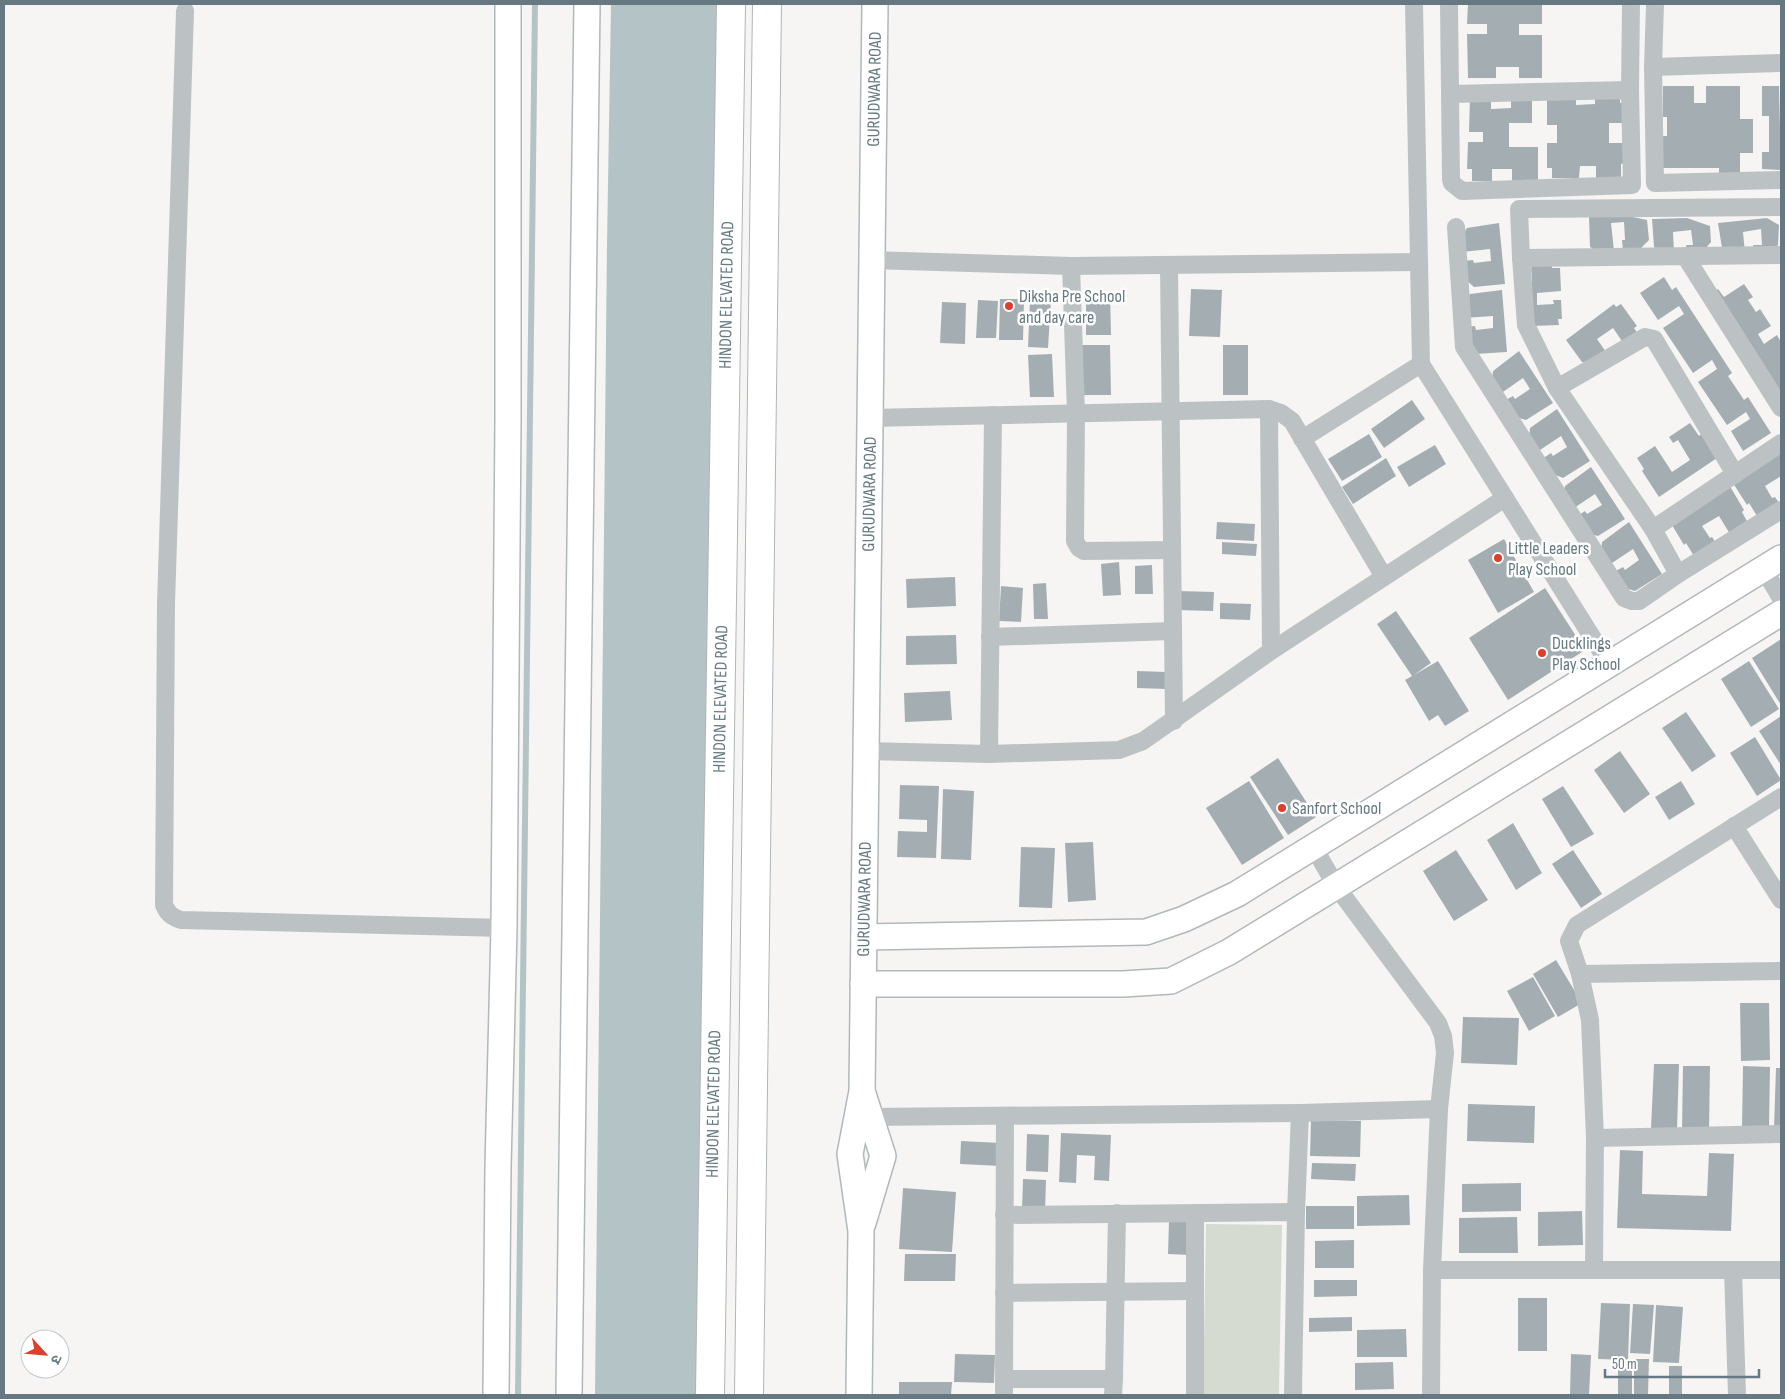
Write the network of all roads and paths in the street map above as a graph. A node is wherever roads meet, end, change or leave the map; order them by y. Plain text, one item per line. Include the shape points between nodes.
1 (508, 4) edge
2 (587, 4) edge
3 (731, 4) edge
4 (767, 4) edge
5 (874, 4) edge
6 (1414, 4) edge
7 (1449, 4) edge
8 (1631, 4) edge
9 (1655, 4) edge
10 (185, 10) dead end
11 (1781, 63) edge
12 (1653, 67) junction
13 (1630, 90) junction
14 (1450, 94) junction
15 (1781, 180) edge
16 (1781, 207) edge
17 (1456, 227) dead end
18 (1781, 255) edge
19 (1685, 256) junction
20 (1521, 258) junction
21 (871, 260) junction
22 (1419, 262) junction
23 (1169, 265) junction
24 (1071, 266) junction
25 (1421, 364) junction
26 (1557, 388) junction
27 (1781, 408) edge
28 (1269, 409) junction
29 (1170, 411) junction
30 (1076, 413) junction
31 (993, 415) junction
32 (870, 418) junction
33 (1302, 439) junction
34 (1781, 443) edge
35 (1734, 474) junction
36 (1505, 498) junction
37 (1781, 510) edge
38 (1653, 529) junction
39 (1172, 550) junction
40 (1772, 563) edge
41 (1678, 574) junction
42 (1384, 577) junction
43 (1781, 598) edge
44 (1781, 613) edge
45 (1173, 631) junction
46 (990, 637) junction
47 (1271, 651) junction
48 (1608, 664) junction
49 (1174, 720) junction
50 (866, 751) junction
51 (989, 754) junction
52 (1781, 796) edge
53 (1734, 826) junction
54 (1313, 846) junction
55 (1336, 886) junction
56 (1781, 900) edge
57 (504, 928) junction
58 (864, 937) junction
59 (1781, 971) edge
60 (1580, 974) junction
61 (863, 984) junction
62 (862, 1091) junction
63 (1439, 1109) junction
64 (1300, 1113) junction
65 (1005, 1116) junction
66 (870, 1118) junction
67 (1781, 1134) edge
68 (1595, 1138) junction
69 (1296, 1212) junction
70 (1117, 1213) junction
71 (1195, 1213) junction
72 (1004, 1215) junction
73 (861, 1231) junction
74 (1432, 1270) junction
75 (1594, 1270) junction
76 (1733, 1270) junction
77 (1781, 1270) edge
78 (1115, 1291) junction
79 (1195, 1291) junction
80 (1004, 1293) junction
81 (1004, 1387) edge
82 (1113, 1387) edge
83 (496, 1395) edge
84 (568, 1395) edge
85 (710, 1395) edge
86 (749, 1395) edge
87 (859, 1395) edge
88 (1195, 1395) edge
89 (1293, 1395) edge
90 (1432, 1395) edge
91 (1737, 1395) edge

1 - 57 street
2 - 84 street
3 - 85 highway, HINDON ELEVATED ROAD
4 - 86 highway
5 - 21 street, GURUDWARA ROAD
6 - 22 street
7 - 14 street
8 - 13 street
9 - 12 street
10 - 57 street via 166,604 164,905 167,912 181,920
11 - 12 street
12 - 15 street via 1655,183
13 - 14 street
13 - 14 street via 1632,185 1462,191 1451,178
16 - 20 street via 1519,209
17 - 41 street via 1464,347 1624,598 1639,601
18 - 19 street
19 - 20 street
19 - 27 street
20 - 26 street via 1526,326
21 - 24 street
21 - 32 street, GURUDWARA ROAD
22 - 23 street
22 - 25 street
23 - 24 street
23 - 29 street
24 - 30 street
25 - 33 street
25 - 36 street
26 - 35 street via 1645,337 1654,339
26 - 38 street
28 - 29 street
28 - 33 street via 1292,421
28 - 47 street
29 - 30 street
29 - 39 street
30 - 31 street
30 - 39 street via 1075,541 1079,548 1084,551
31 - 32 street
31 - 46 street
32 - 50 street, GURUDWARA ROAD
33 - 42 street
34 - 35 street
35 - 38 street
36 - 42 street
36 - 48 street
37 - 41 street
38 - 41 street
39 - 45 street
40 - 43 street
40 - 48 street
42 - 47 street
44 - 55 street
45 - 46 street
45 - 49 street
46 - 51 street
47 - 49 street
48 - 54 street
49 - 51 street via 1143,741 1119,750
50 - 51 street
50 - 58 street, GURUDWARA ROAD
52 - 53 street
53 - 56 street
53 - 60 street via 1577,925 1569,942
54 - 55 street
54 - 58 street via 1236,894 1184,919 1146,932
55 - 61 street via 1229,952 1171,981 1123,984
55 - 63 street via 1438,1023 1445,1054
57 - 83 street
58 - 61 street, GURUDWARA ROAD
59 - 60 street
60 - 68 street via 1590,1020
61 - 62 street, GURUDWARA ROAD
62 - 66 street
62 - 73 street via 850,1154
63 - 64 street
63 - 74 street
64 - 65 street
64 - 69 street
65 - 66 street
65 - 72 street
66 - 73 street via 883,1156
67 - 68 street
68 - 75 street
69 - 71 street
69 - 89 street
70 - 71 street
70 - 72 street
70 - 78 street
71 - 79 street
72 - 80 street
73 - 87 street
74 - 75 street
74 - 90 street
75 - 76 street
76 - 77 street
76 - 91 street
78 - 79 street
78 - 80 street
78 - 82 street
79 - 88 street
80 - 81 street
81 - 82 street

